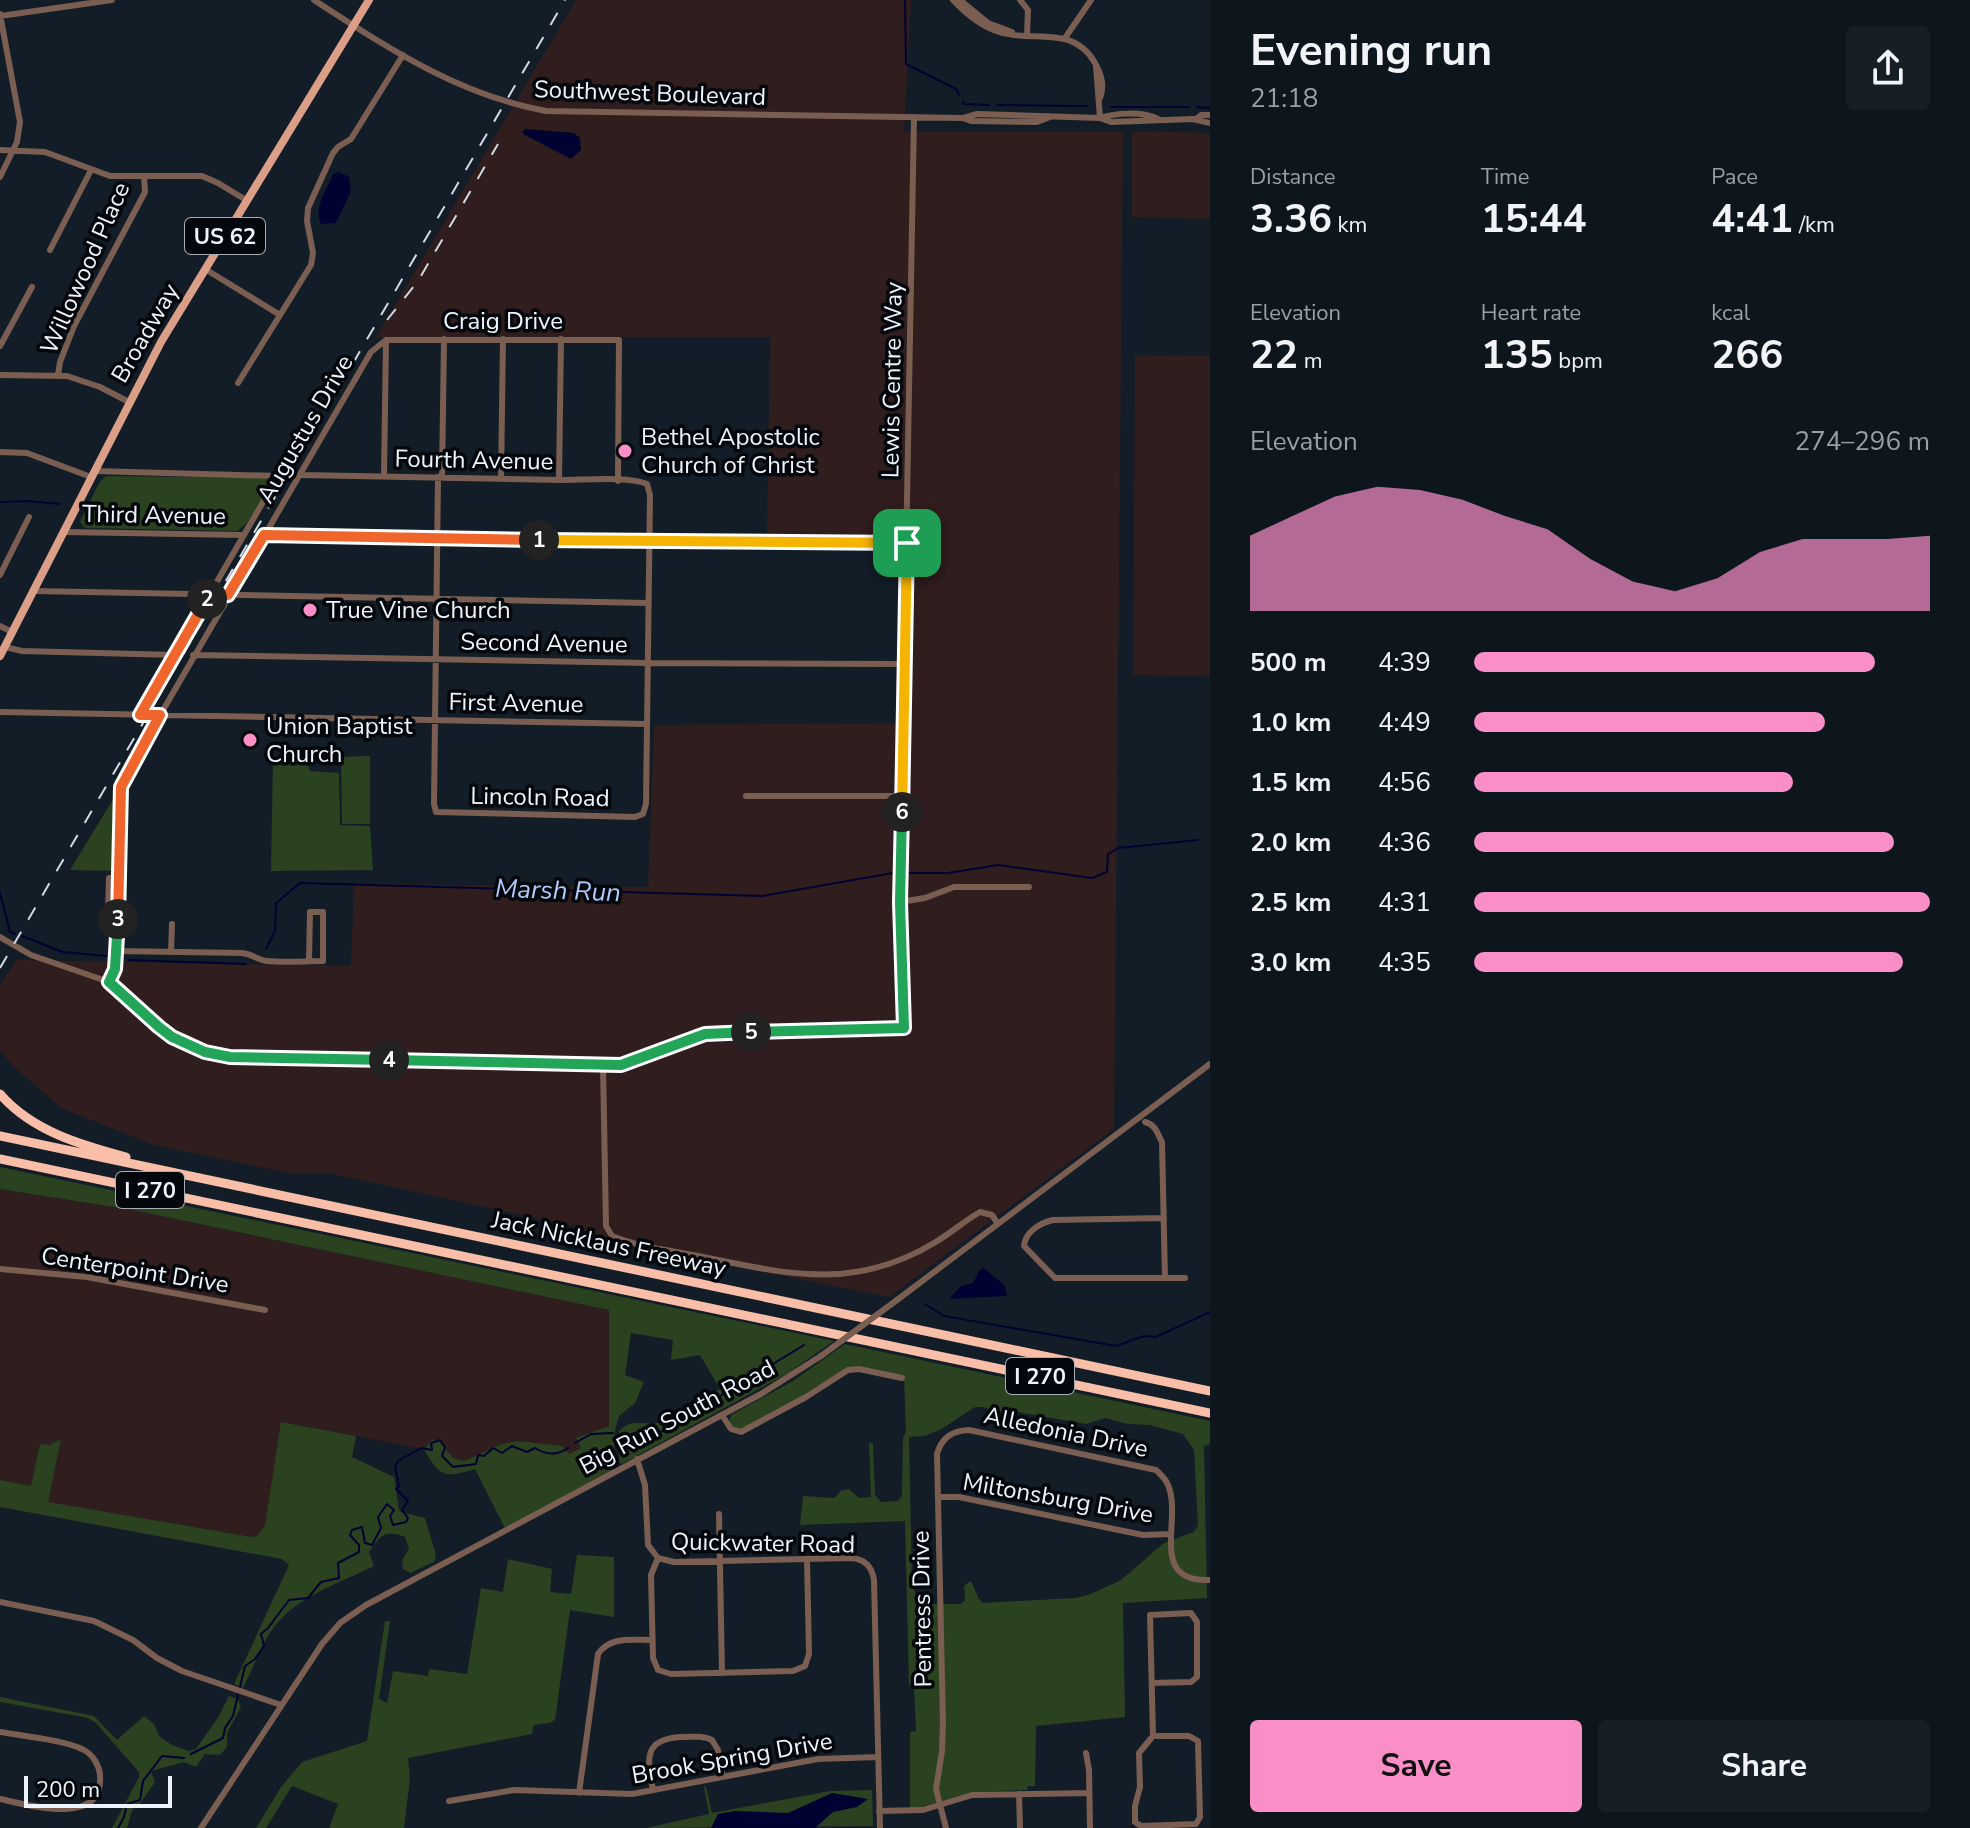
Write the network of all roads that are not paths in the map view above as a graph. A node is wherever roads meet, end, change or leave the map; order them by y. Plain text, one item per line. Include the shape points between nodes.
1 (112, 0) edge
2 (314, 0) edge
3 (369, 0) edge
4 (953, 0) edge
5 (960, 0) edge
6 (1020, 0) edge
7 (1091, 0) edge
8 (0, 15) edge
9 (354, 26) junction
10 (1015, 34) junction
11 (1027, 35) junction
12 (1065, 38) junction
13 (403, 55) junction
14 (1210, 115) edge
15 (914, 117) junction
16 (1100, 118) junction
17 (1196, 119) junction
18 (1210, 123) edge
19 (0, 150) edge
20 (13, 151) junction
21 (91, 170) junction
22 (144, 176) junction
23 (0, 177) edge
24 (246, 200) junction
25 (50, 250) dead end
26 (205, 269) junction
27 (32, 287) dead end
28 (280, 315) junction
29 (444, 339) junction
30 (503, 339) junction
31 (561, 339) junction
32 (386, 340) junction
33 (0, 346) edge
34 (0, 375) edge
35 (58, 375) junction
36 (238, 383) dead end
37 (129, 402) junction
38 (0, 452) edge
39 (92, 474) junction
40 (299, 475) junction
41 (384, 476) junction
42 (440, 477) junction
43 (501, 479) junction
44 (559, 480) junction
45 (618, 481) junction
46 (29, 517) dead end
47 (63, 532) junction
48 (244, 535) junction
49 (264, 535) junction
50 (437, 538) junction
51 (649, 542) junction
52 (907, 543) junction
53 (0, 575) edge
54 (34, 591) junction
55 (210, 595) junction
56 (228, 595) junction
57 (436, 599) junction
58 (648, 603) junction
59 (0, 626) edge
60 (12, 632) junction
61 (5, 647) junction
62 (175, 655) junction
63 (193, 655) junction
64 (0, 656) edge
65 (436, 659) junction
66 (647, 663) junction
67 (895, 664) dead end
68 (0, 712) edge
69 (140, 715) junction
70 (160, 715) junction
71 (435, 720) junction
72 (647, 724) junction
73 (746, 796) dead end
74 (902, 796) junction
75 (1029, 887) dead end
76 (900, 902) junction
77 (172, 924) dead end
78 (3, 939) edge
79 (117, 951) junction
80 (171, 952) junction
81 (309, 961) junction
82 (109, 982) junction
83 (1210, 1064) edge
84 (603, 1065) junction
85 (0, 1094) edge
86 (1143, 1120) junction
87 (0, 1136) edge
88 (0, 1159) edge
89 (203, 1178) junction
90 (1164, 1218) junction
91 (998, 1224) junction
92 (0, 1269) edge
93 (1165, 1278) junction
94 (1185, 1278) dead end
95 (265, 1310) dead end
96 (902, 1378) dead end
97 (1210, 1391) edge
98 (1210, 1413) edge
99 (722, 1415) junction
100 (969, 1430) joint
101 (637, 1459) junction
102 (938, 1497) junction
103 (719, 1514) dead end
104 (1171, 1534) junction
105 (658, 1558) junction
106 (807, 1559) junction
107 (720, 1561) junction
108 (1210, 1580) edge
109 (0, 1602) edge
110 (652, 1640) junction
111 (722, 1673) junction
112 (1152, 1683) junction
113 (281, 1705) junction
114 (0, 1732) edge
115 (1153, 1736) junction
116 (1086, 1753) dead end
117 (878, 1757) junction
118 (723, 1777) junction
119 (653, 1790) junction
120 (579, 1793) junction
121 (1089, 1793) junction
122 (1019, 1794) junction
123 (0, 1799) edge
124 (449, 1801) dead end
125 (941, 1806) junction
126 (879, 1811) junction
127 (1166, 1827) edge
128 (201, 1828) edge
129 (880, 1828) edge
130 (946, 1828) edge
131 (1020, 1828) edge
132 (1090, 1828) edge

1 - 8 street
2 - 9 street, Southwest Boulevard
3 - 9 main road, Broadway / US 62
4 - 10 street via 977,22
5 - 10 street via 988,23
6 - 11 street via 1028,10
7 - 12 street
8 - 20 street via 20,122
9 - 13 street, Southwest Boulevard
9 - 24 main road, Broadway / US 62
10 - 11 street
11 - 12 street
12 - 16 street via 1081,46 1096,66
13 - 15 street, Southwest Boulevard via 465,89 546,111
13 - 28 street via 351,139 338,147 321,174 307,214 311,265
14 - 17 street, Southwest Boulevard
15 - 16 street, Southwest Boulevard
15 - 52 street, Lewis Centre Way
16 - 17 street, Southwest Boulevard
17 - 18 street, Southwest Boulevard
19 - 20 street
20 - 21 street via 57,155
20 - 23 street
21 - 22 street
21 - 25 street
22 - 24 street via 202,176
22 - 35 street, Willowood Place via 145,192 74,326
24 - 26 main road, Broadway / US 62
26 - 28 street
26 - 37 main road, Broadway / US 62
27 - 33 street
28 - 36 street
29 - 30 street, Craig Drive
29 - 32 street, Craig Drive
29 - 42 street
30 - 31 street, Craig Drive
30 - 43 street
31 - 44 street
31 - 45 street, Craig Drive via 619,340
32 - 40 street, Augustus Drive via 371,352
32 - 41 street
34 - 35 street
35 - 37 street
37 - 39 main road, Broadway / US 62
38 - 39 street via 27,453
39 - 47 main road, Broadway / US 62
39 - 48 street via 278,476
40 - 41 street, Fourth Avenue
40 - 49 street, Augustus Drive
41 - 42 street, Fourth Avenue
42 - 43 street, Fourth Avenue
42 - 50 street
43 - 44 street, Fourth Avenue
44 - 45 street, Fourth Avenue
45 - 51 street, Fourth Avenue via 647,484
46 - 53 street
47 - 48 street, Third Avenue
47 - 54 main road, Broadway / US 62
48 - 55 street
49 - 50 street
49 - 56 street, Augustus Drive
50 - 51 street
50 - 57 street
51 - 52 street
51 - 58 street
52 - 74 street, Lewis Centre Way
54 - 55 street
54 - 60 main road, Broadway / US 62
55 - 56 street
55 - 62 street
56 - 57 street
56 - 63 street, Augustus Drive
57 - 58 street
57 - 65 street
58 - 66 street
59 - 60 street
60 - 61 main road, Broadway / US 62
61 - 62 street
61 - 64 main road, Broadway / US 62
62 - 69 street
63 - 65 street, Second Avenue
63 - 70 street, Augustus Drive
65 - 66 street, Second Avenue
65 - 71 street
66 - 67 street, Second Avenue
66 - 72 street
68 - 69 street, First Avenue
69 - 70 street, First Avenue
70 - 71 street, First Avenue
70 - 79 street, Augustus Drive via 121,787
71 - 72 street, First Avenue
71 - 72 street, Lincoln Road via 436,812 635,817 643,814 646,804
73 - 74 street
74 - 76 street, Lewis Centre Way
75 - 76 street via 954,887
76 - 84 street, Lewis Centre Way via 904,1028 710,1033 627,1064
77 - 80 street
78 - 82 street via 39,958
79 - 80 street
79 - 82 street, Augustus Drive
80 - 81 street
81 - 81 street via 323,961 323,912 310,912
82 - 84 street via 172,1037 219,1056
83 - 86 street, Big Run South Road
84 - 91 street via 606,1226 612,1236 776,1272 829,1276 891,1263 934,1243 980,1212 992,1215
85 - 89 highway via 24,1116 65,1137
86 - 90 street via 1158,1131 1162,1142
86 - 91 street, Big Run South Road
87 - 89 highway, Jack Nicklaus Freeway / I 270
88 - 98 highway, Jack Nicklaus Freeway / I 270
89 - 97 highway, Jack Nicklaus Freeway / I 270
90 - 93 street
90 - 93 street via 1053,1220 1040,1225 1024,1244 1055,1278
91 - 99 street, Big Run South Road, bridge via 821,1356
92 - 95 street, Centerpoint Drive via 87,1277
93 - 94 street
96 - 99 street via 848,1370 741,1432 731,1429
99 - 101 street, Big Run South Road
100 - 102 street, Pentress Drive via 955,1431 938,1449
100 - 104 street, Alledonia Drive via 1156,1470 1170,1492
101 - 105 street via 645,1485 648,1545
101 - 113 street, Big Run South Road via 366,1605 322,1644
102 - 104 street, Miltonsburg Drive via 1143,1535
102 - 125 street, Pentress Drive via 943,1737 936,1789
103 - 107 street
104 - 108 street via 1176,1569 1191,1579
105 - 107 street, Quickwater Road
105 - 110 street via 651,1575
106 - 107 street, Quickwater Road
106 - 111 street via 805,1666
106 - 117 street, Quickwater Road via 851,1558 867,1564 874,1580
107 - 111 street
109 - 113 street via 94,1621 182,1671
110 - 111 street via 658,1670
110 - 120 street via 613,1641 601,1649
112 - 112 street via 1150,1615 1191,1613 1196,1617 1197,1677 1191,1682
112 - 115 street
113 - 128 street, Big Run South Road
114 - 123 street via 84,1750 99,1767 100,1782 93,1798 70,1811
115 - 127 street via 1139,1753 1135,1822
115 - 127 street via 1195,1737 1199,1746 1199,1821
116 - 121 street
117 - 118 street, Brook Spring Drive via 818,1759
117 - 126 street
118 - 119 street, Brook Spring Drive
118 - 119 street via 717,1747 709,1738 666,1738 653,1745
119 - 120 street, Brook Spring Drive
120 - 124 street, Brook Spring Drive via 514,1790
121 - 122 street
121 - 132 street
122 - 125 street via 972,1795
122 - 131 street
125 - 126 street
125 - 130 street, Pentress Drive
126 - 129 street

